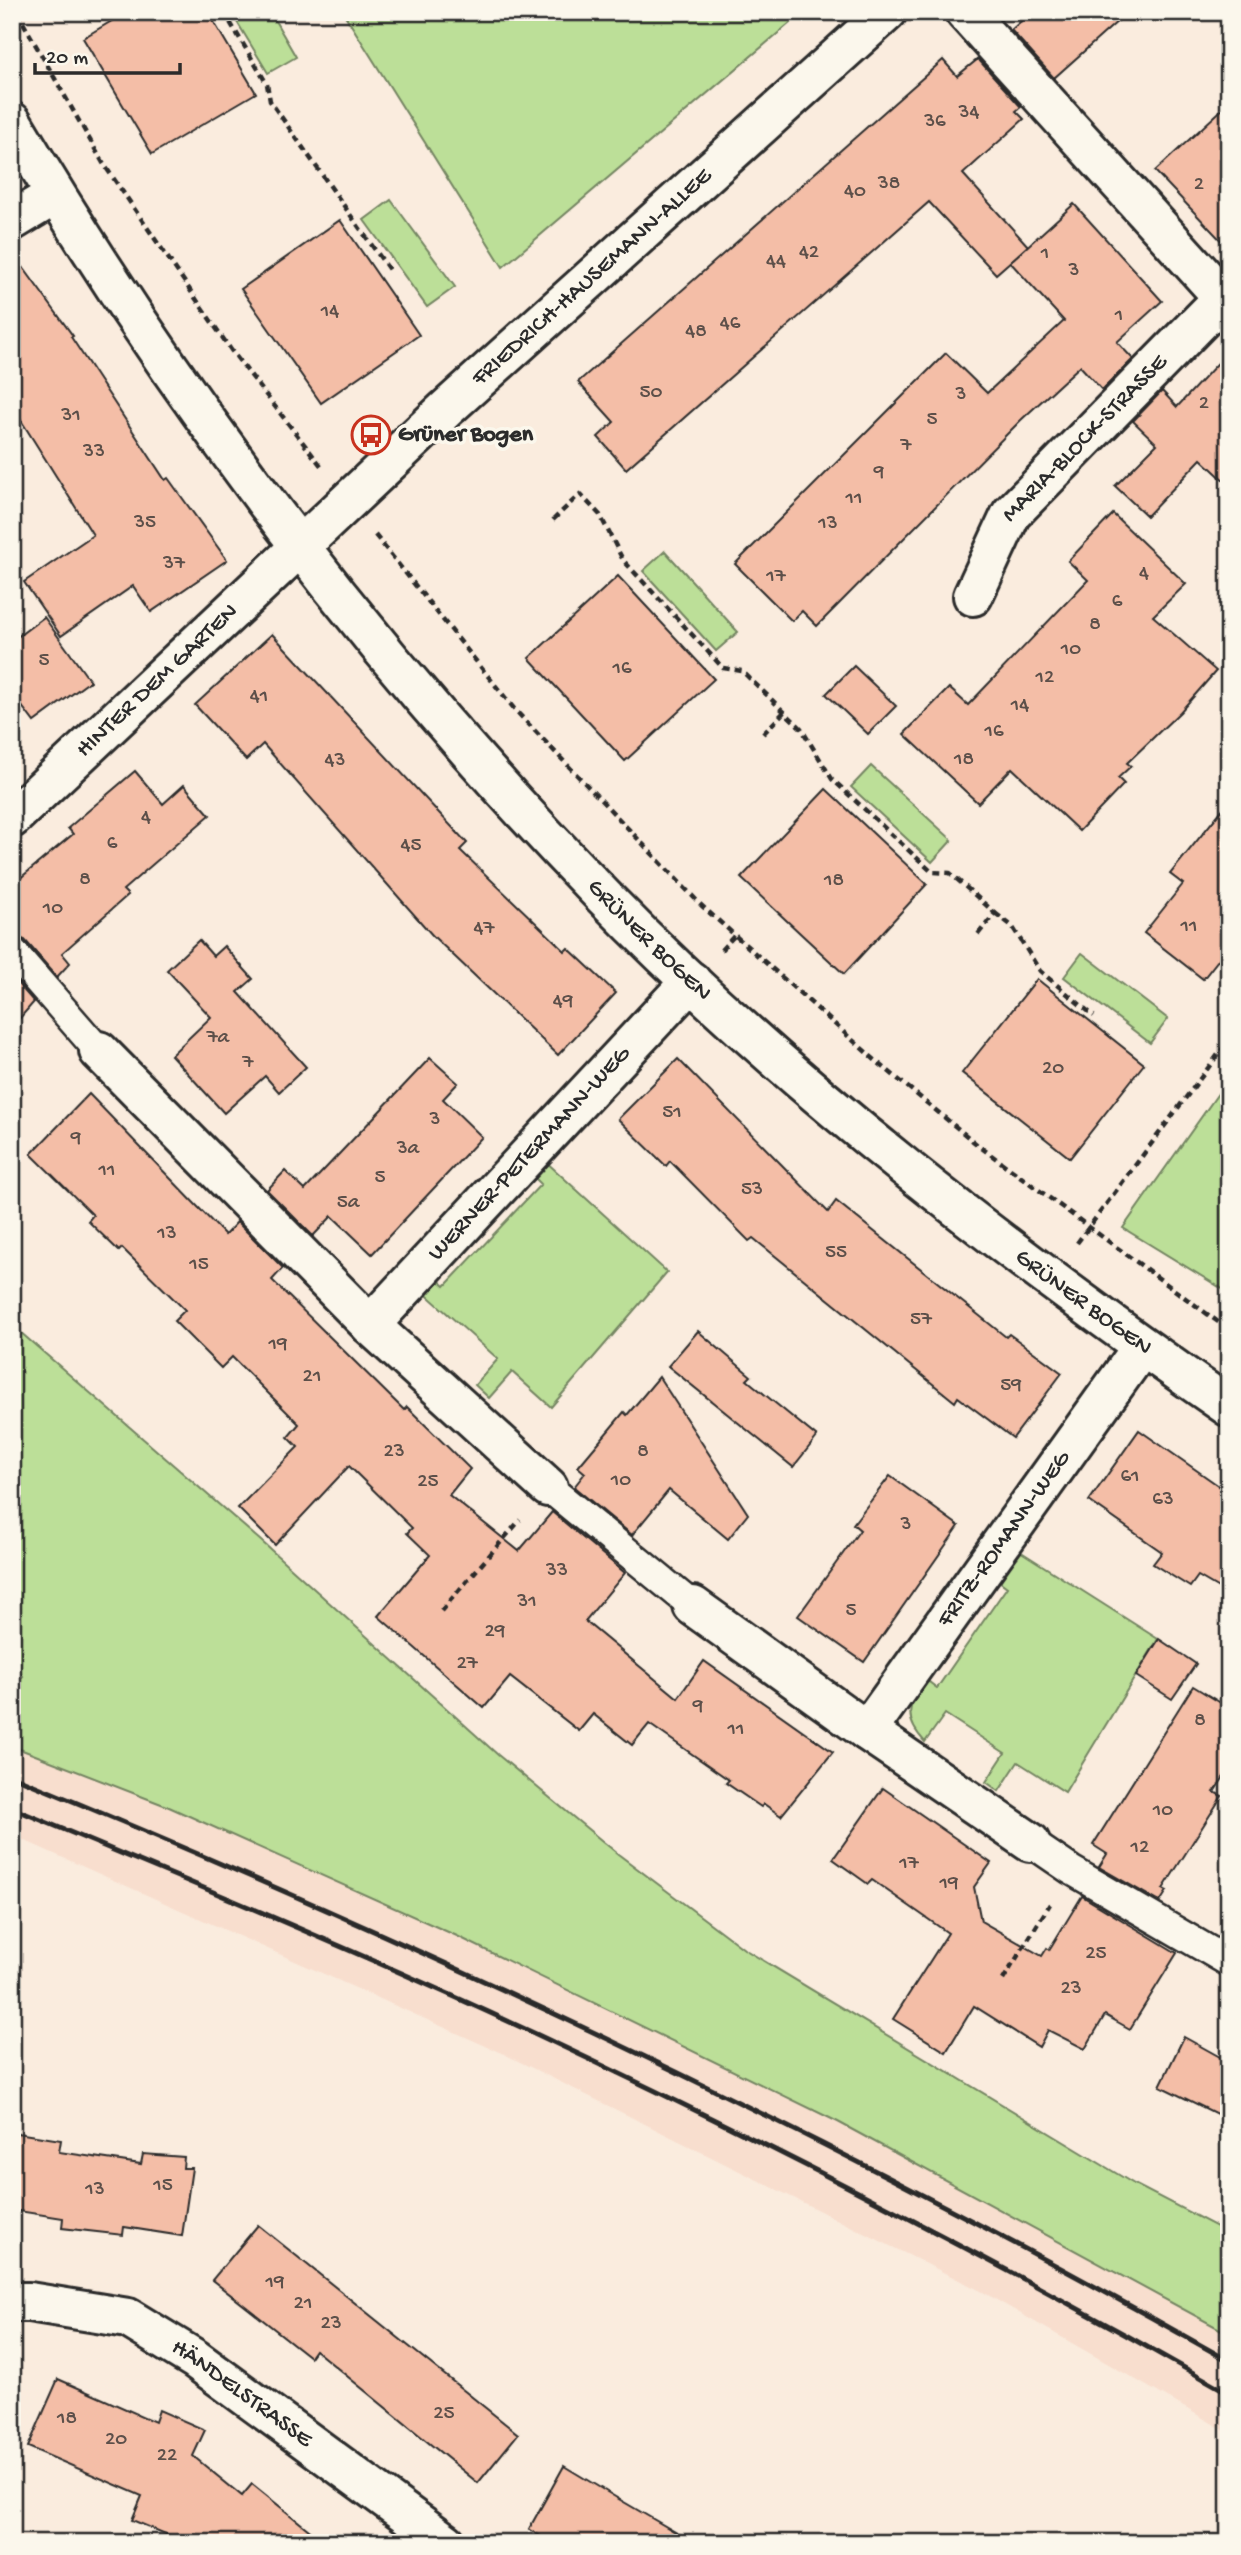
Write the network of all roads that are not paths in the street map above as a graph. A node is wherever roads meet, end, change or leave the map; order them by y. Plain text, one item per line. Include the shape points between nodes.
1 (887, 12) edge
2 (965, 12) edge
3 (12, 122) edge
4 (55, 195) junction
5 (12, 221) edge
6 (1227, 298) edge
7 (302, 546) junction
8 (973, 596) dead end
9 (12, 818) edge
10 (12, 951) edge
11 (691, 981) junction
12 (99, 1051) joint
13 (370, 1325) junction
14 (1142, 1347) junction
15 (1229, 1407) edge
16 (548, 1487) joint
17 (692, 1606) joint
18 (867, 1731) junction
19 (1030, 1842) joint
20 (1229, 1962) edge
21 (12, 2302) edge
22 (446, 2543) edge

1 - 7 street, FRIEDRICH-HAUSEMANN-ALLEE via 446,409
2 - 6 street
3 - 4 street, GRÜNER BOGEN
4 - 5 street
4 - 7 street, GRÜNER BOGEN via 174,375
6 - 8 street, MARIA-BLOCK-STRASSE via 1011,514
7 - 9 street, HINTER DEM GARTEN
7 - 11 street, GRÜNER BOGEN via 466,746 604,897
10 - 12 lane
11 - 13 street, WERNER-PETERMANN-WEG
11 - 14 street, GRÜNER BOGEN via 838,1111 1049,1280
12 - 13 street
13 - 16 street
14 - 15 street, GRÜNER BOGEN
14 - 18 street, FRITZ-ROMANN-WEG
16 - 17 lane
17 - 18 street
18 - 19 street
19 - 20 lane
21 - 22 street, HÄNDELSTRASSE via 128,2318 195,2359

